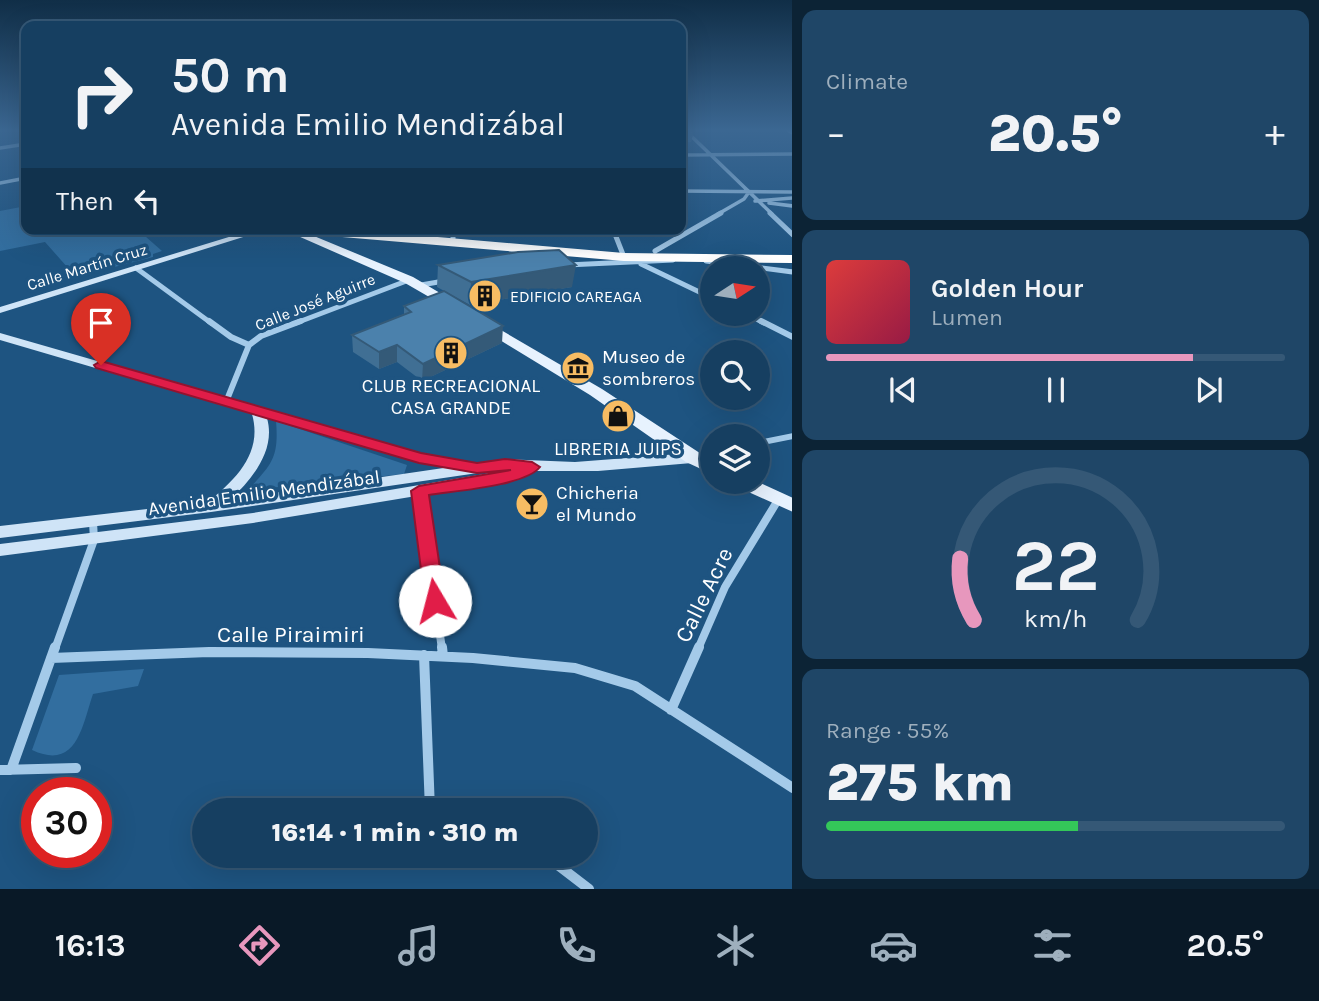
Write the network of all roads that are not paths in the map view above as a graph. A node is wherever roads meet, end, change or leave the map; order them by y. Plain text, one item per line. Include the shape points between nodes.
1 (729, 172) edge
2 (21, 179) edge
3 (0, 183) edge
4 (686, 191) edge
5 (749, 192) junction
6 (792, 192) edge
7 (792, 198) edge
8 (744, 199) junction
9 (758, 201) junction
10 (792, 206) edge
11 (686, 233) edge
12 (245, 235) edge
13 (306, 235) edge
14 (427, 235) edge
15 (616, 235) edge
16 (682, 235) edge
17 (792, 235) edge
18 (453, 236) edge
19 (655, 251) junction
20 (792, 253) edge
21 (628, 256) junction
22 (685, 259) junction
23 (792, 259) edge
24 (558, 265) edge
25 (136, 268) junction
26 (792, 272) edge
27 (457, 279) edge
28 (415, 283) junction
29 (700, 292) edge
30 (0, 310) edge
31 (770, 326) edge
32 (0, 336) edge
33 (792, 337) edge
34 (249, 345) junction
35 (226, 402) junction
36 (258, 411) junction
37 (792, 436) edge
38 (770, 441) edge
39 (700, 456) edge
40 (419, 458) joint
41 (692, 458) junction
42 (700, 462) edge
43 (532, 467) junction
44 (477, 468) junction
45 (419, 491) junction
46 (767, 494) edge
47 (785, 503) edge
48 (212, 515) junction
49 (93, 522) junction
50 (0, 532) edge
51 (94, 540) junction
52 (0, 550) edge
53 (424, 654) junction
54 (443, 656) junction
55 (51, 658) junction
56 (671, 710) junction
57 (76, 768) dead end
58 (5, 770) edge
59 (792, 788) edge
60 (430, 798) edge
61 (562, 868) edge
62 (589, 889) edge

1 - 5 street
2 - 3 street
4 - 5 street
5 - 6 street
5 - 8 street
5 - 9 street
7 - 9 street
8 - 9 street
8 - 11 street
9 - 10 street
9 - 17 street
12 - 25 main road, Calle Martín Cruz
13 - 28 main road
14 - 18 highway
15 - 21 street
16 - 19 street
18 - 21 highway
19 - 20 highway
19 - 21 highway
21 - 22 highway
21 - 24 street
21 - 29 street
22 - 23 highway
22 - 26 street
25 - 30 main road, Calle Martín Cruz
25 - 34 street via 231,337
27 - 28 street, Calle José Aguirre
28 - 34 street, Calle José Aguirre via 261,336
28 - 41 main road via 596,392
31 - 33 street
32 - 35 main road
34 - 35 street, Calle José Aguirre
35 - 36 main road
36 - 40 main road
36 - 48 main road via 263,443
37 - 38 street
39 - 41 street, Avenida Emilio Mendizábal
40 - 44 street
41 - 42 main road
41 - 43 main road, Avenida Emilio Mendizábal
43 - 44 main road, Avenida Emilio Mendizábal
43 - 45 main road, Avenida Emilio Mendizábal via 513,475
44 - 48 main road, Avenida Emilio Mendizábal
45 - 48 main road, Avenida Emilio Mendizábal
45 - 54 street
46 - 47 main road
47 - 56 street, Calle Acre via 725,587
48 - 49 main road, Avenida Emilio Mendizábal
48 - 51 main road, Avenida Emilio Mendizábal
49 - 50 main road, Avenida Emilio Mendizábal
49 - 51 street
51 - 52 main road, Avenida Emilio Mendizábal
51 - 55 street
53 - 54 street, Calle Piraimiri
53 - 55 street, Calle Piraimiri via 251,652
53 - 60 street
54 - 56 street, Calle Piraimiri via 576,667 635,686
55 - 58 street
56 - 59 street, Calle Piraimiri
57 - 58 street
61 - 62 street

